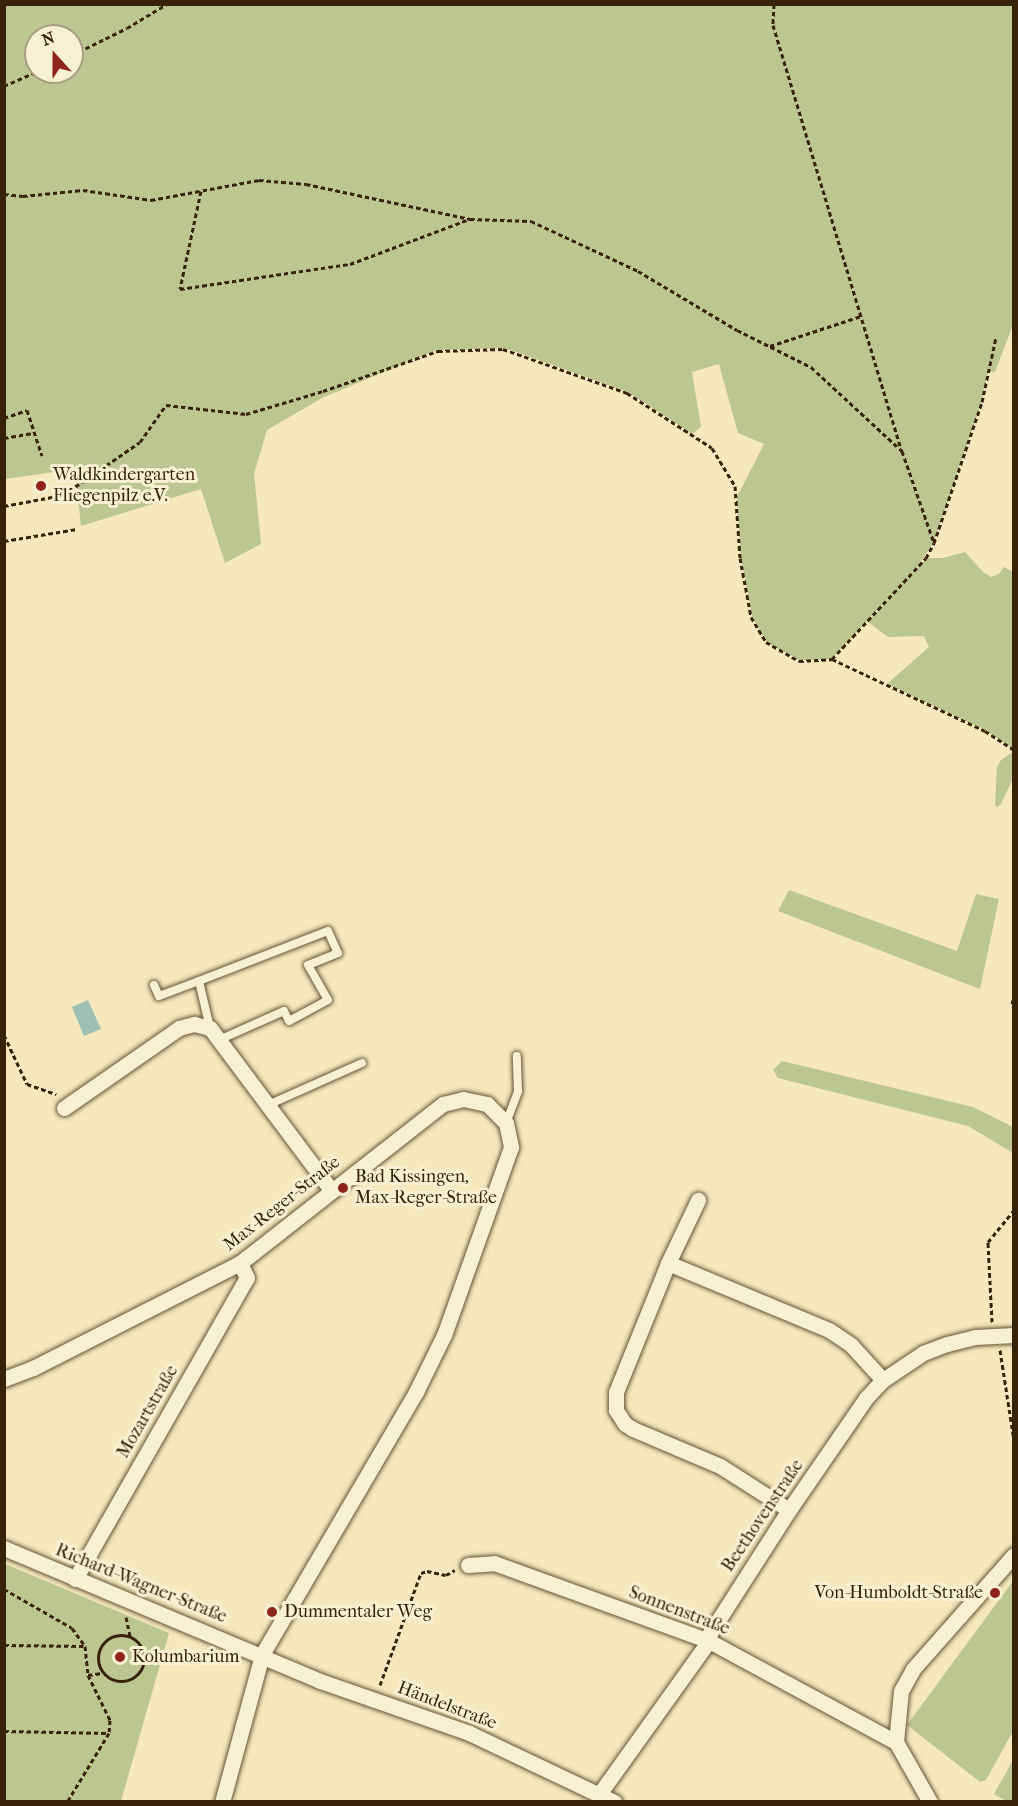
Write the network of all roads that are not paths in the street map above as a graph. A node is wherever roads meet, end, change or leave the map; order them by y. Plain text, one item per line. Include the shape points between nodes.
1 (199, 981) junction
2 (154, 985) dead end
3 (215, 1034) junction
4 (517, 1056) dead end
5 (362, 1063) dead end
6 (69, 1104) road end
7 (268, 1105) junction
8 (506, 1123) junction
9 (332, 1190) junction
10 (698, 1200) dead end
11 (240, 1263) junction
12 (668, 1263) junction
13 (1002, 1336) edge
14 (4, 1379) edge
15 (882, 1380) junction
16 (789, 1510) junction
17 (4, 1548) edge
18 (1014, 1555) edge
19 (468, 1565) road end
20 (75, 1579) junction
21 (710, 1641) junction
22 (262, 1655) junction
23 (896, 1742) junction
24 (600, 1792) junction
25 (222, 1802) edge
26 (614, 1802) edge
27 (930, 1802) edge

1 - 2 lane via 159,996
1 - 3 lane
1 - 3 lane via 328,931 338,953 308,965 328,1000 289,1021 284,1011
3 - 6 street via 194,1024 178,1028
3 - 7 street
4 - 8 lane via 518,1091
5 - 7 lane
7 - 9 street
8 - 9 street, Max-Reger-Straße via 487,1104 463,1099 443,1104
8 - 22 street via 511,1146 444,1335 416,1392
9 - 11 street, Max-Reger-Straße
10 - 12 street
11 - 14 street, Max-Reger-Straße
11 - 20 street, Mozartstraße via 247,1278
12 - 15 street via 829,1330 851,1345
12 - 16 street via 616,1392 616,1410 633,1430 720,1466
13 - 15 street, Beethovenstraße via 947,1344 923,1353
15 - 16 street, Beethovenstraße
16 - 21 street, Beethovenstraße via 710,1633
17 - 20 street, Richard-Wagner-Straße
18 - 23 street via 913,1669 901,1690
19 - 21 street, Sonnenstraße via 494,1563
20 - 22 street, Richard-Wagner-Straße
21 - 23 street, Sonnenstraße
21 - 24 street, Beethovenstraße
22 - 24 street, Händelstraße via 469,1733
22 - 25 street
23 - 27 street
24 - 26 street, Händelstraße

